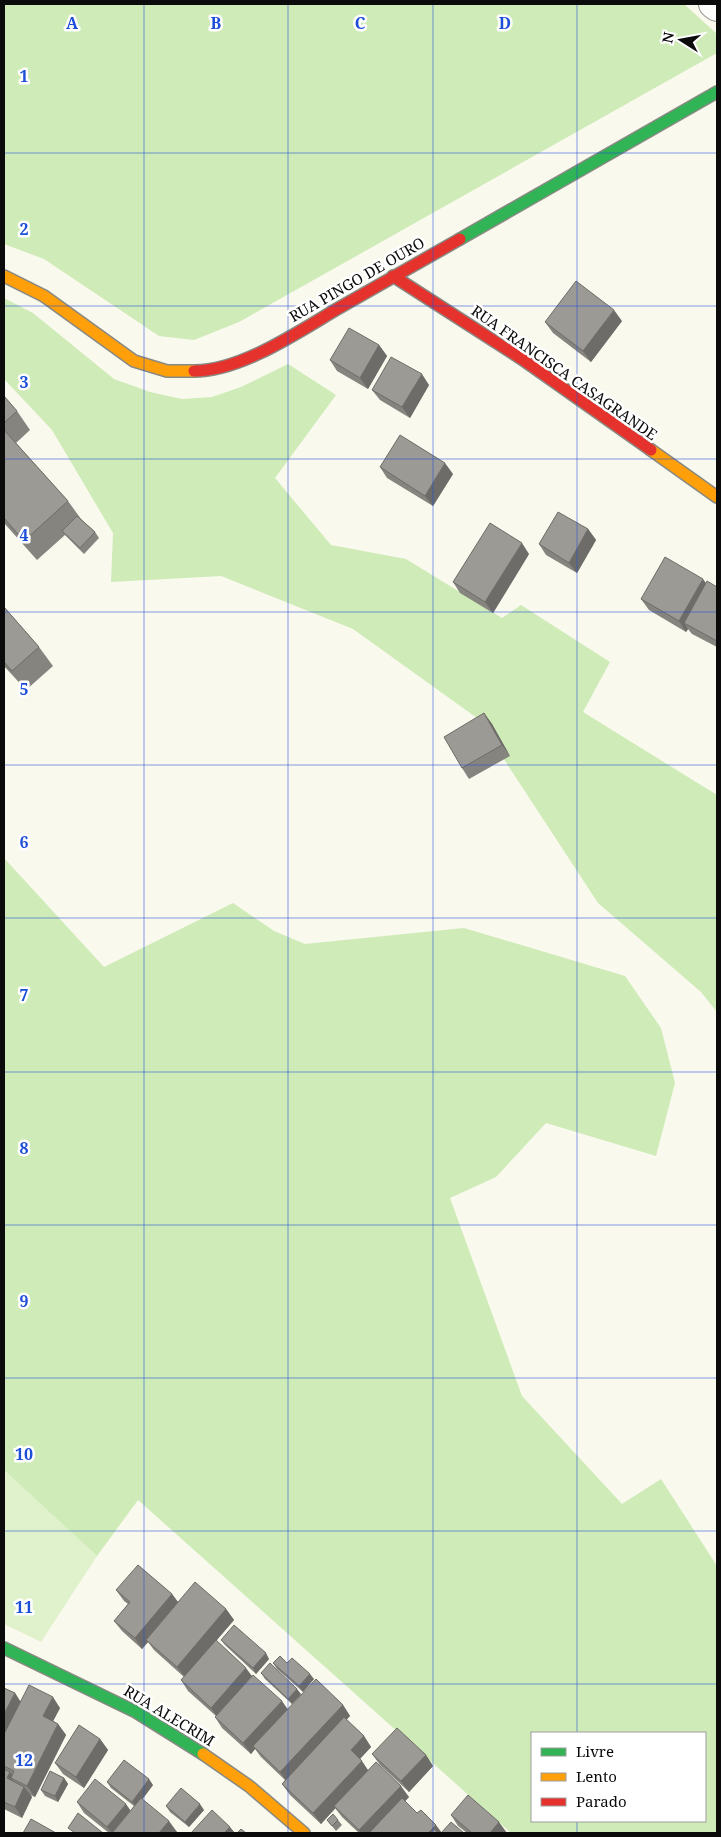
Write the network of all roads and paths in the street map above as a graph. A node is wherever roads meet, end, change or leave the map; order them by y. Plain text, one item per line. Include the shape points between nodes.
1 (713, 4) edge
2 (717, 7) edge
3 (717, 92) edge
4 (4, 276) edge
5 (392, 276) junction
6 (717, 497) edge
7 (4, 1648) edge
8 (304, 1833) edge

1 - 2 street
3 - 5 street, RUA PINGO DE OURO
4 - 5 street, RUA PINGO DE OURO via 44,296 134,361 167,371 201,370 239,362
5 - 6 street, RUA FRANCISCA CASAGRANDE via 522,360
7 - 8 street, RUA ALECRIM via 136,1712 198,1750 249,1786

